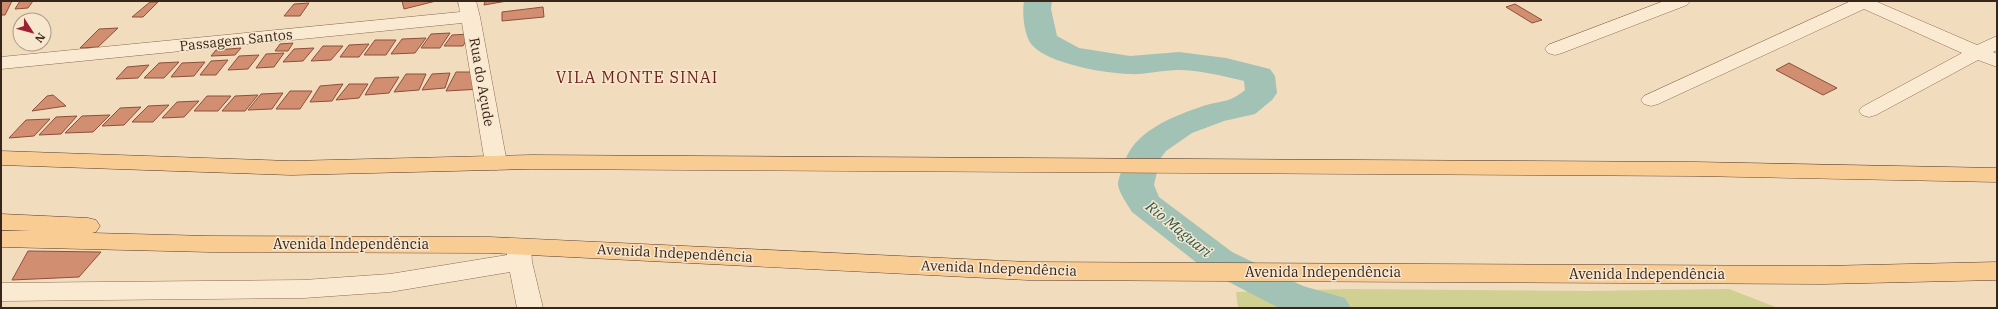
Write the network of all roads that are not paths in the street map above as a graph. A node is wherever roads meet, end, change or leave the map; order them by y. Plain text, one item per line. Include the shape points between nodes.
1 (1681, 1) edge
2 (1861, 2) edge
3 (469, 9) edge
4 (1997, 42) edge
5 (1555, 49) dead end
6 (1978, 52) junction
7 (1997, 61) edge
8 (1, 63) edge
9 (1651, 100) dead end
10 (1869, 111) dead end
11 (1, 158) edge
12 (496, 163) junction
13 (291, 168) junction
14 (1, 172) edge
15 (1997, 175) edge
16 (1, 222) edge
17 (1, 239) edge
18 (210, 244) junction
19 (520, 254) junction
20 (1997, 271) edge
21 (7, 294) edge
22 (530, 308) edge

1 - 5 street
2 - 6 street
2 - 9 street
3 - 8 street, Passagem Santos
3 - 12 street, Rua do Açude
4 - 6 street
6 - 7 street
6 - 10 street
11 - 13 main road
12 - 13 main road
12 - 15 main road via 1696,169
13 - 14 main road via 237,176
16 - 18 main road via 177,230
17 - 18 main road, Avenida Independência
18 - 19 main road, Avenida Independência
19 - 20 main road, Avenida Independência via 1028,271 1823,275
19 - 21 street via 390,283 304,289
19 - 22 street

